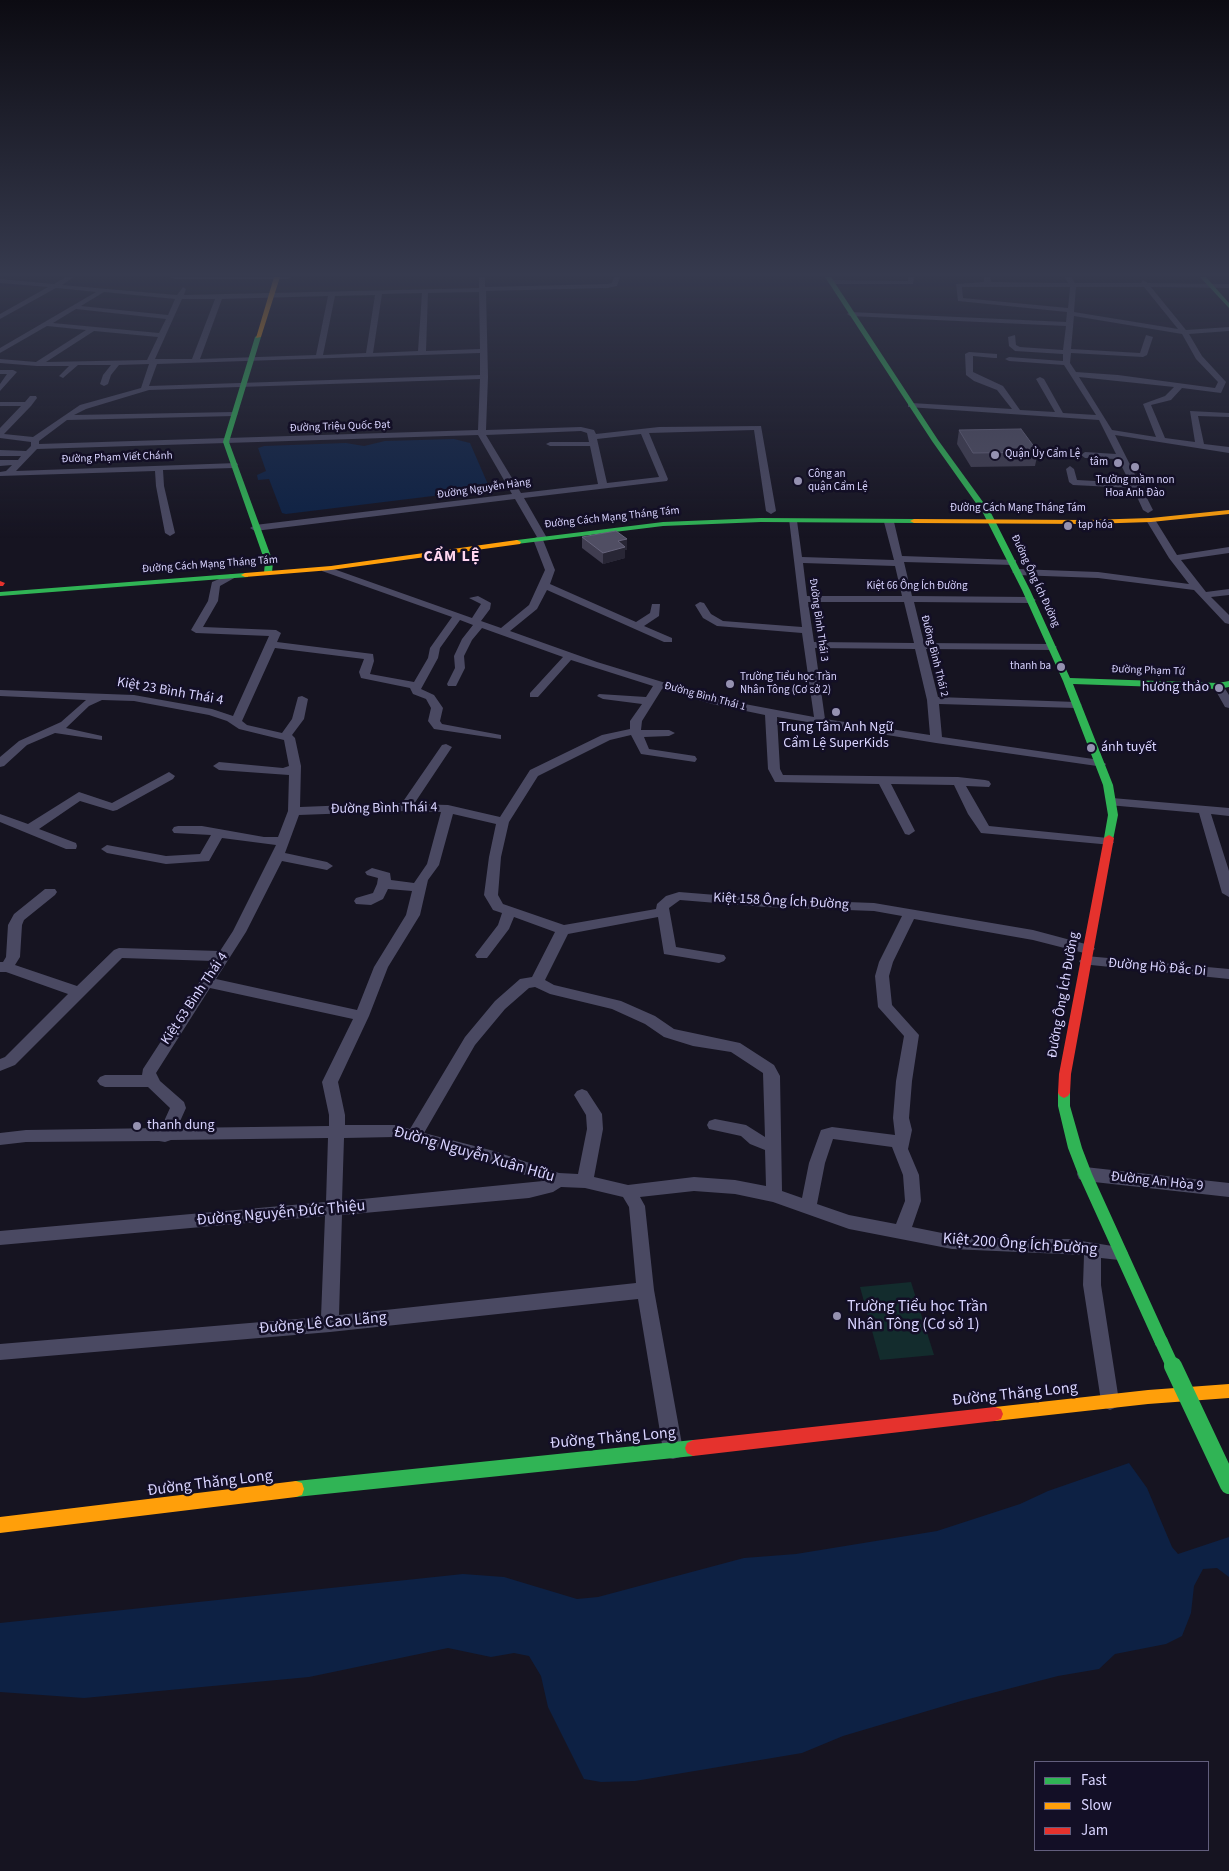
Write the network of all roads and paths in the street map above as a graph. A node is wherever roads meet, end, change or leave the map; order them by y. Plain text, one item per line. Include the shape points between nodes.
1 (75, 364) edge
2 (114, 364) edge
3 (151, 364) edge
4 (250, 364) edge
5 (484, 364) edge
6 (884, 364) edge
7 (969, 364) edge
8 (1070, 364) edge
9 (1207, 364) edge
10 (0, 372) edge
11 (1074, 374) junction
12 (63, 376) dead end
13 (484, 377) junction
14 (1040, 379) dead end
15 (1225, 382) edge
16 (104, 384) dead end
17 (1181, 385) junction
18 (242, 387) junction
19 (0, 389) edge
20 (144, 390) junction
21 (1210, 390) junction
22 (87, 397) dead end
23 (101, 403) junction
24 (0, 404) edge
25 (911, 405) junction
26 (1210, 407) junction
27 (1017, 411) junction
28 (234, 414) junction
29 (1060, 414) junction
30 (1229, 415) edge
31 (68, 418) junction
32 (1102, 418) junction
33 (644, 431) junction
34 (0, 432) edge
35 (1109, 432) junction
36 (482, 434) junction
37 (0, 436) edge
38 (1162, 438) junction
39 (593, 441) junction
40 (226, 442) junction
41 (35, 443) junction
42 (550, 444) dead end
43 (1200, 445) junction
44 (1229, 450) edge
45 (0, 453) edge
46 (27, 454) junction
47 (1085, 455) dead end
48 (1121, 457) junction
49 (18, 462) junction
50 (0, 463) edge
51 (234, 465) junction
52 (159, 468) junction
53 (1070, 469) dead end
54 (4, 474) edge
55 (1073, 482) junction
56 (603, 486) junction
57 (1136, 486) junction
58 (1075, 493) dead end
59 (517, 496) junction
60 (1229, 501) edge
61 (771, 511) junction
62 (1229, 512) edge
63 (1149, 515) junction
64 (990, 517) junction
65 (792, 520) junction
66 (890, 522) junction
67 (255, 528) junction
68 (170, 534) dead end
69 (539, 535) junction
70 (1229, 550) edge
71 (1174, 558) junction
72 (797, 560) junction
73 (899, 561) junction
74 (1015, 567) junction
75 (268, 568) junction
76 (325, 569) junction
77 (231, 576) junction
78 (545, 585) junction
79 (0, 586) edge
80 (1200, 592) junction
81 (1229, 592) edge
82 (474, 598) dead end
83 (802, 600) junction
84 (907, 600) junction
85 (1031, 600) junction
86 (700, 605) dead end
87 (656, 606) dead end
88 (458, 616) junction
89 (1229, 621) edge
90 (477, 623) junction
91 (637, 626) junction
92 (806, 630) junction
93 (504, 632) junction
94 (668, 640) dead end
95 (271, 644) junction
96 (809, 645) junction
97 (919, 646) junction
98 (1052, 647) junction
99 (570, 655) junction
100 (368, 677) joint
101 (1067, 681) junction
102 (452, 684) dead end
103 (659, 685) junction
104 (1224, 685) edge
105 (417, 686) junction
106 (0, 693) edge
107 (534, 695) dead end
108 (102, 696) junction
109 (603, 696) dead end
110 (302, 699) dead end
111 (933, 700) junction
112 (649, 701) junction
113 (1076, 705) junction
114 (1229, 705) edge
115 (771, 713) junction
116 (236, 722) junction
117 (820, 722) junction
118 (436, 725) joint
119 (54, 729) junction
120 (636, 733) junction
121 (669, 734) dead end
122 (288, 737) junction
123 (497, 737) dead end
124 (98, 738) dead end
125 (936, 740) junction
126 (446, 747) dead end
127 (691, 759) dead end
128 (0, 764) edge
129 (1100, 764) junction
130 (219, 766) dead end
131 (294, 770) junction
132 (169, 776) dead end
133 (883, 780) junction
134 (958, 781) junction
135 (985, 784) dead end
136 (1112, 802) junction
137 (406, 807) junction
138 (448, 809) junction
139 (1204, 810) junction
140 (294, 811) junction
141 (1229, 812) edge
142 (0, 818) edge
143 (504, 822) junction
144 (28, 830) junction
145 (178, 830) dead end
146 (909, 830) dead end
147 (218, 834) junction
148 (283, 841) junction
149 (1108, 842) junction
150 (71, 846) dead end
151 (107, 850) dead end
152 (278, 856) junction
153 (327, 866) dead end
154 (372, 872) dead end
155 (384, 884) junction
156 (420, 888) junction
157 (50, 892) dead end
158 (1229, 893) edge
159 (361, 901) dead end
160 (509, 912) junction
161 (662, 912) junction
162 (910, 914) junction
163 (563, 930) junction
164 (482, 955) dead end
165 (1087, 955) junction
166 (223, 956) junction
167 (719, 958) dead end
168 (4, 967) edge
169 (1229, 974) edge
170 (205, 982) junction
171 (536, 982) junction
172 (80, 993) junction
173 (362, 1016) junction
174 (0, 1065) edge
175 (105, 1081) dead end
176 (152, 1081) junction
177 (582, 1095) dead end
178 (715, 1125) dead end
179 (337, 1134) junction
180 (0, 1135) edge
181 (26, 1136) junction
182 (166, 1136) junction
183 (414, 1136) junction
184 (0, 1139) edge
185 (901, 1142) junction
186 (773, 1146) junction
187 (1085, 1174) junction
188 (559, 1180) junction
189 (585, 1181) junction
190 (1229, 1190) edge
191 (628, 1192) junction
192 (774, 1194) junction
193 (808, 1208) junction
194 (335, 1209) junction
195 (902, 1232) junction
196 (0, 1238) edge
197 (1093, 1249) junction
198 (1119, 1253) junction
199 (645, 1290) junction
200 (330, 1324) junction
201 (0, 1352) edge
202 (1229, 1391) edge
203 (1110, 1401) junction
204 (673, 1450) junction
205 (1229, 1485) edge
206 (0, 1525) edge

1 - 12 street
2 - 16 street
3 - 20 street
4 - 18 main road
5 - 13 street
6 - 25 main road, Đường Ông Ích Đường
7 - 27 street via 969,373 1000,388
8 - 11 street
9 - 15 street
10 - 19 street via 13,372
11 - 17 street
11 - 32 street
13 - 18 street
13 - 36 street
14 - 29 street
15 - 21 street via 1218,390
17 - 21 street
17 - 38 street via 1168,398 1147,404
18 - 20 street
18 - 28 main road
20 - 23 street
21 - 26 street
22 - 23 street via 96,397
23 - 31 street via 83,407
24 - 34 street via 31,401
25 - 27 street
25 - 64 main road, Đường Ông Ích Đường
26 - 30 street
26 - 43 street via 1192,414
27 - 29 street
28 - 31 street
28 - 40 main road
29 - 32 street
31 - 41 street
32 - 35 street
33 - 39 street
33 - 56 street, Đường Nguyễn Hàng via 664,480
33 - 61 street via 760,428
35 - 38 street
35 - 48 street
36 - 39 street, Đường Triệu Quốc Đạt via 525,435 581,429 591,432
36 - 40 street, Đường Triệu Quốc Đạt
36 - 59 street
37 - 41 street, Đường Triệu Quốc Đạt
38 - 43 street
39 - 42 street
39 - 56 street
40 - 41 street, Đường Triệu Quốc Đạt
40 - 51 main road
41 - 46 street
43 - 44 street
45 - 46 street
46 - 49 street
47 - 48 street
48 - 57 street
49 - 50 street
49 - 54 street
51 - 52 street, Đường Phạm Viết Chánh
51 - 67 main road
52 - 54 street, Đường Phạm Viết Chánh
52 - 68 street
53 - 55 street
55 - 57 street
55 - 58 street
56 - 59 street, Đường Nguyễn Hàng
57 - 63 street
59 - 67 street, Đường Nguyễn Hàng
59 - 69 street
60 - 63 main road, Đường Cách Mạng Tháng Tám
61 - 64 main road, Đường Cách Mạng Tháng Tám
61 - 69 main road, Đường Cách Mạng Tháng Tám via 654,516
62 - 63 main road, Đường Cách Mạng Tháng Tám
63 - 64 main road, Đường Cách Mạng Tháng Tám via 1072,513
63 - 71 street
64 - 66 main road, Đường Cách Mạng Tháng Tám
64 - 74 main road, Đường Ông Ích Đường
65 - 66 main road, Đường Cách Mạng Tháng Tám
65 - 69 main road, Đường Cách Mạng Tháng Tám via 663,524
65 - 72 street, Đường Bình Thái 3
66 - 73 street, Đường Bình Thái 2
67 - 75 main road
69 - 75 main road, Đường Cách Mạng Tháng Tám via 410,547
69 - 76 main road, Đường Cách Mạng Tháng Tám via 425,556
69 - 78 street via 550,570
70 - 71 street
71 - 80 street
72 - 73 street
72 - 83 street, Đường Bình Thái 3
73 - 74 street
73 - 84 street, Đường Bình Thái 2
74 - 80 street via 1098,575
74 - 85 main road, Đường Ông Ích Đường
75 - 76 main road, Đường Cách Mạng Tháng Tám
75 - 77 main road, Đường Cách Mạng Tháng Tám
75 - 79 main road, Đường Cách Mạng Tháng Tám
76 - 88 street, Đường Bình Thái 1
77 - 79 main road, Đường Cách Mạng Tháng Tám
77 - 95 street via 215,584 212,601 196,630 276,633
78 - 91 street
78 - 93 street via 533,607
80 - 81 street
80 - 89 street
82 - 90 street via 486,603
83 - 84 street, Kiệt 66 Ông Ích Đường
83 - 92 street, Đường Bình Thái 3
84 - 85 street, Kiệt 66 Ông Ích Đường
84 - 97 street, Đường Bình Thái 2
85 - 98 main road, Đường Ông Ích Đường
86 - 92 street via 707,616 721,624
87 - 91 street via 656,613
88 - 90 street, Đường Bình Thái 1
88 - 105 street via 435,648
90 - 93 street, Đường Bình Thái 1
90 - 102 street via 458,656 460,668
91 - 94 street
92 - 96 street, Đường Bình Thái 3
93 - 99 street, Đường Bình Thái 1
95 - 100 street via 369,656 364,672
95 - 116 street
96 - 97 street, Đường Ông Ích Đường
96 - 117 street, Đường Bình Thái 3
97 - 98 street, Đường Ông Ích Đường
97 - 111 street, Đường Bình Thái 2
98 - 101 main road, Đường Ông Ích Đường
99 - 103 street, Đường Bình Thái 1
99 - 107 street
100 - 105 street
101 - 104 main road, Đường Phạm Tứ
101 - 113 main road, Đường Ông Ích Đường
103 - 112 street
103 - 115 street, Đường Bình Thái 1 via 716,702
104 - 114 street
105 - 118 street via 417,692 430,697 437,708
106 - 108 street, Kiệt 23 Bình Thái 4
108 - 116 street, Kiệt 23 Bình Thái 4 via 134,698 212,712
108 - 119 street, Kiệt 23 Bình Thái 4 via 85,704 65,724
109 - 112 street
110 - 122 street via 298,719
111 - 113 street
111 - 125 street, Đường Bình Thái 2
112 - 120 street via 636,721
113 - 129 main road, Đường Ông Ích Đường
115 - 117 street, Đường Bình Thái 1
115 - 133 street via 774,769 779,779
116 - 122 street, Kiệt 23 Bình Thái 4 via 243,727
117 - 125 street, Đường Bình Thái 1
118 - 123 street
119 - 124 street
119 - 128 street, Kiệt 23 Bình Thái 4 via 23,743
120 - 121 street
120 - 127 street via 645,752
120 - 143 street via 606,737 534,773
122 - 131 street, Kiệt 63 Bình Thái 4
125 - 129 street, Đường Bình Thái 1
126 - 137 street
129 - 136 main road, Đường Ông Ích Đường
130 - 131 street via 283,772
131 - 140 street, Kiệt 63 Bình Thái 4
132 - 144 street via 113,806 80,796
133 - 134 street
133 - 146 street
134 - 135 street
134 - 149 street via 982,828 988,831
136 - 139 street
136 - 149 main road, Đường Ông Ích Đường
137 - 138 street, Đường Bình Thái 4
137 - 140 street, Đường Bình Thái 4
138 - 143 street, Đường Bình Thái 4
138 - 156 street via 432,865
139 - 141 street
139 - 158 street
140 - 148 street, Kiệt 63 Bình Thái 4
142 - 144 street
143 - 160 street via 495,857 491,895 498,907
144 - 150 street
145 - 147 street
147 - 148 street
147 - 151 street via 204,858 160,859
148 - 152 street, Kiệt 63 Bình Thái 4
149 - 165 main road, Đường Ông Ích Đường
152 - 153 street
152 - 166 street, Kiệt 63 Bình Thái 4
154 - 155 street via 385,876
155 - 156 street
155 - 159 street via 378,896
156 - 173 street via 413,915 381,968
157 - 168 street via 19,917 15,925 14,951
160 - 163 street
160 - 164 street via 504,926
161 - 162 street, Kiệt 158 Ông Ích Đường via 662,907 671,898 679,896 874,907
161 - 163 street
161 - 167 street via 669,951
162 - 165 street, Kiệt 158 Ông Ích Đường via 1033,935
162 - 185 street via 882,976 885,1007 912,1035 904,1081
163 - 171 street
165 - 169 street, Đường Hồ Đắc Di
165 - 187 main road, Đường Ông Ích Đường via 1065,1074 1064,1106
166 - 170 street, Kiệt 63 Bình Thái 4
166 - 172 street via 119,953
168 - 172 street
170 - 173 street
170 - 176 street, Kiệt 63 Bình Thái 4 via 148,1073
171 - 183 street via 525,983 500,1005 470,1041
171 - 186 street via 550,990 616,1005 670,1033 735,1047 762,1063 772,1076
172 - 174 street via 10,1061
173 - 179 street via 330,1082 337,1115
175 - 176 street
176 - 182 street via 176,1102 178,1108
177 - 189 street via 594,1114 595,1129
178 - 186 street via 746,1131 756,1140
179 - 182 street, Đường Nguyễn Xuân Hữu
179 - 183 street, Đường Nguyễn Xuân Hữu via 378,1130
179 - 194 street
180 - 181 street, Đường Nguyễn Xuân Hữu
181 - 182 street, Đường Nguyễn Xuân Hữu
181 - 184 street, Đường Nguyễn Xuân Hữu
183 - 188 street, Đường Nguyễn Xuân Hữu
185 - 193 street via 827,1134
185 - 195 street via 900,1149 912,1175 913,1201
186 - 192 street
187 - 190 street, Đường An Hòa 9
187 - 198 main road, Đường Ông Ích Đường
188 - 189 street, Đường Nguyễn Xuân Hữu
188 - 194 street, Đường Nguyễn Đức Thiệu via 529,1191
189 - 191 street, Đường Nguyễn Xuân Hữu
191 - 192 street, Kiệt 200 Ông Ích Đường via 694,1184 735,1186
191 - 199 street via 637,1206
192 - 193 street, Kiệt 200 Ông Ích Đường
193 - 195 street, Kiệt 200 Ông Ích Đường via 848,1222
194 - 196 street, Đường Nguyễn Đức Thiệu
194 - 200 street
195 - 197 street, Kiệt 200 Ông Ích Đường via 952,1242
197 - 198 street, Kiệt 200 Ông Ích Đường
197 - 203 street via 1092,1285
198 - 205 main road, Đường Ông Ích Đường, bridge
199 - 200 street, Đường Lê Cao Lãng
199 - 204 street
200 - 201 street, Đường Lê Cao Lãng
202 - 203 main road, Đường Thăng Long
203 - 204 main road, Đường Thăng Long
204 - 206 main road, Đường Thăng Long via 412,1476

